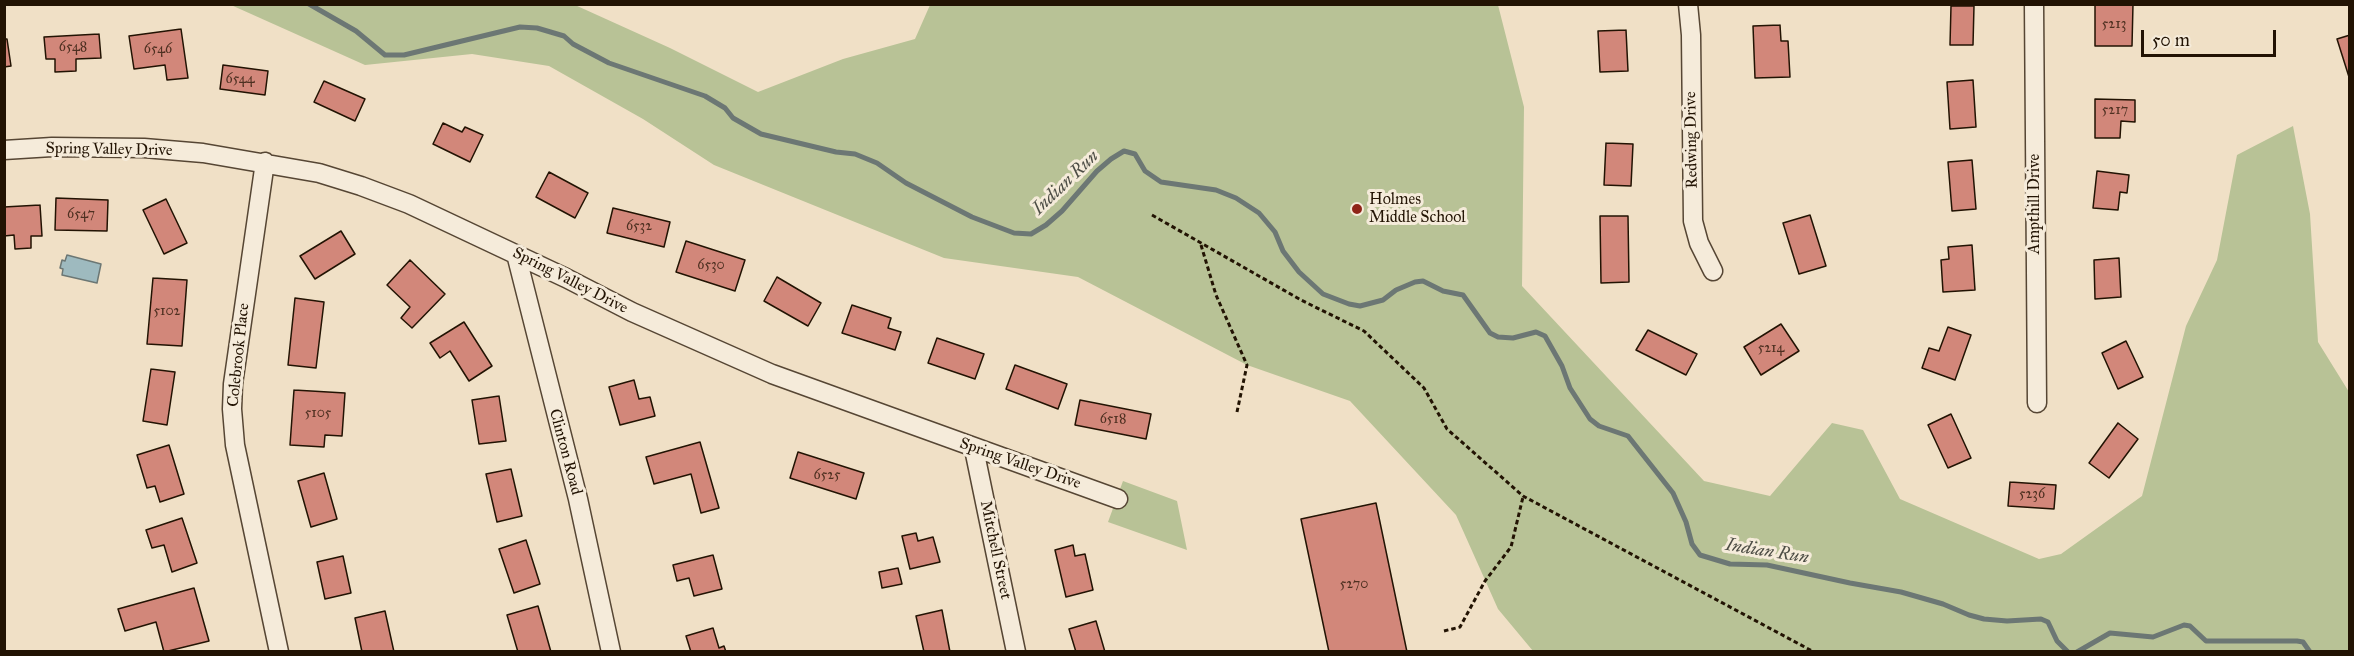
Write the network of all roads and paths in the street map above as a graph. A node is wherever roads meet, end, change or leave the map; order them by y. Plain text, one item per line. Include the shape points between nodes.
1 (1688, 4) edge
2 (2034, 4) edge
3 (4, 150) edge
4 (265, 162) junction
5 (1152, 215) dead end
6 (1201, 243) junction
7 (516, 254) junction
8 (1713, 271) dead end
9 (2037, 403) dead end
10 (1237, 412) dead end
11 (974, 449) junction
12 (1523, 496) junction
13 (1118, 500) dead end
14 (1444, 631) dead end
15 (279, 651) edge
16 (611, 651) edge
17 (1016, 651) edge
18 (1814, 651) edge

1 - 8 street, Redwing Drive via 1693,221
2 - 9 street, Ampthill Drive
3 - 4 street, Spring Valley Drive via 144,148
4 - 7 street, Spring Valley Drive via 361,186
4 - 15 street, Colebrook Place via 232,410 235,445
5 - 6 path
6 - 10 path via 1216,295 1247,365
6 - 12 path via 1364,331 1424,388 1447,429
7 - 11 street, Spring Valley Drive via 691,340
7 - 16 street, Clinton Road via 578,499
11 - 13 street, Spring Valley Drive
11 - 17 street, Mitchell Street
12 - 14 path via 1511,547 1485,581 1460,627
12 - 18 path

